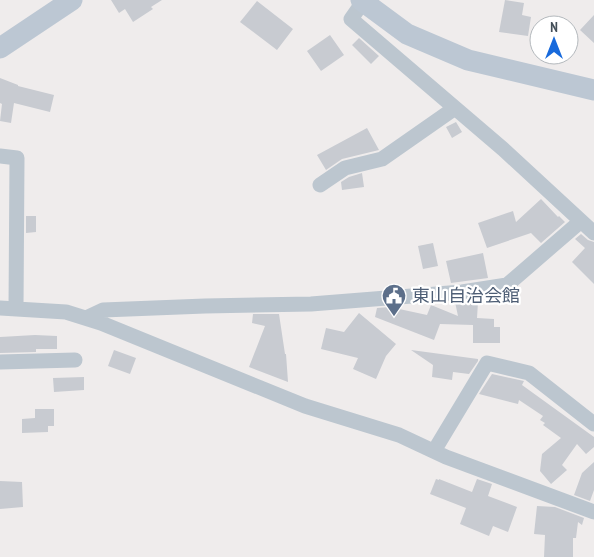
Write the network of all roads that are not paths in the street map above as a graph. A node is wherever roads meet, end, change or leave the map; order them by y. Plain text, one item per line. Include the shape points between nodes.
1 (72, 0) edge
2 (362, 1) edge
3 (0, 48) edge
4 (594, 90) edge
5 (455, 108) junction
6 (0, 156) edge
7 (320, 185) dead end
8 (581, 221) junction
9 (594, 233) edge
10 (0, 308) edge
11 (16, 309) junction
12 (86, 318) junction
13 (75, 360) dead end
14 (0, 362) edge
15 (594, 424) edge
16 (434, 451) junction
17 (591, 507) edge

1 - 3 main road
2 - 4 main road via 407,34 468,60
2 - 5 street via 351,19
5 - 7 street via 382,159 345,168
5 - 8 street
6 - 11 street via 17,158
8 - 9 street
8 - 12 street via 507,285 462,292 311,304 103,310
10 - 11 street
11 - 12 street via 66,312
12 - 16 street via 305,406 399,435
13 - 14 street
15 - 16 street via 529,374 487,364
16 - 17 street via 446,458

